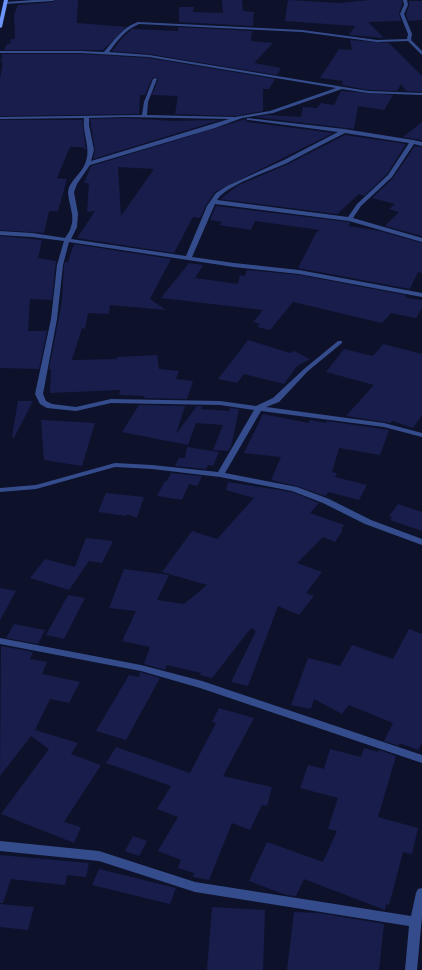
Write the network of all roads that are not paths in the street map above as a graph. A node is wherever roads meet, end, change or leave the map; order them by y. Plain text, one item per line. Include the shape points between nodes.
1 (53, 0) edge
2 (405, 0) edge
3 (6, 2) edge
4 (2, 12) edge
5 (0, 27) edge
6 (409, 40) junction
7 (0, 52) edge
8 (105, 54) junction
9 (422, 54) edge
10 (155, 79) dead end
11 (341, 88) junction
12 (422, 94) edge
13 (87, 116) junction
14 (144, 116) junction
15 (0, 118) edge
16 (240, 118) junction
17 (344, 131) junction
18 (413, 142) junction
19 (422, 144) edge
20 (88, 164) junction
21 (213, 202) junction
22 (350, 219) junction
23 (0, 233) edge
24 (67, 240) junction
25 (422, 240) edge
26 (188, 258) junction
27 (422, 295) edge
28 (340, 342) dead end
29 (260, 407) junction
30 (422, 436) edge
31 (220, 475) junction
32 (0, 490) edge
33 (422, 542) edge
34 (0, 641) edge
35 (422, 759) edge
36 (0, 846) edge
37 (422, 893) edge
38 (415, 922) junction
39 (411, 970) edge

1 - 3 street
2 - 6 street via 406,5 402,14 410,34
3 - 4 main road
4 - 5 main road
6 - 8 street via 377,41 302,31 138,23 132,24 118,37
6 - 9 street
7 - 8 street
8 - 11 street via 149,56
10 - 14 street via 146,102
11 - 12 street via 384,94
11 - 16 street via 271,112
13 - 14 street
13 - 15 street
13 - 20 street via 86,125 91,150
14 - 16 street
16 - 17 street
16 - 20 street
17 - 18 street
17 - 21 street via 229,187 218,194
18 - 19 street
18 - 22 street via 390,176 359,205
20 - 24 street via 71,192 75,214 74,227
21 - 22 street
21 - 26 street
22 - 25 street
23 - 24 street
24 - 26 street
24 - 29 street via 60,265 54,319 40,382 39,394 43,402 50,406 76,409 111,401 140,400
26 - 27 street via 301,272
28 - 29 street via 306,370 276,400
29 - 30 street via 327,419 384,425
29 - 31 street
31 - 32 street via 115,465 36,487
31 - 33 street via 294,489 326,501 368,522
34 - 35 street via 142,668 195,683
36 - 38 street via 99,856 194,887
37 - 38 street
38 - 39 street

